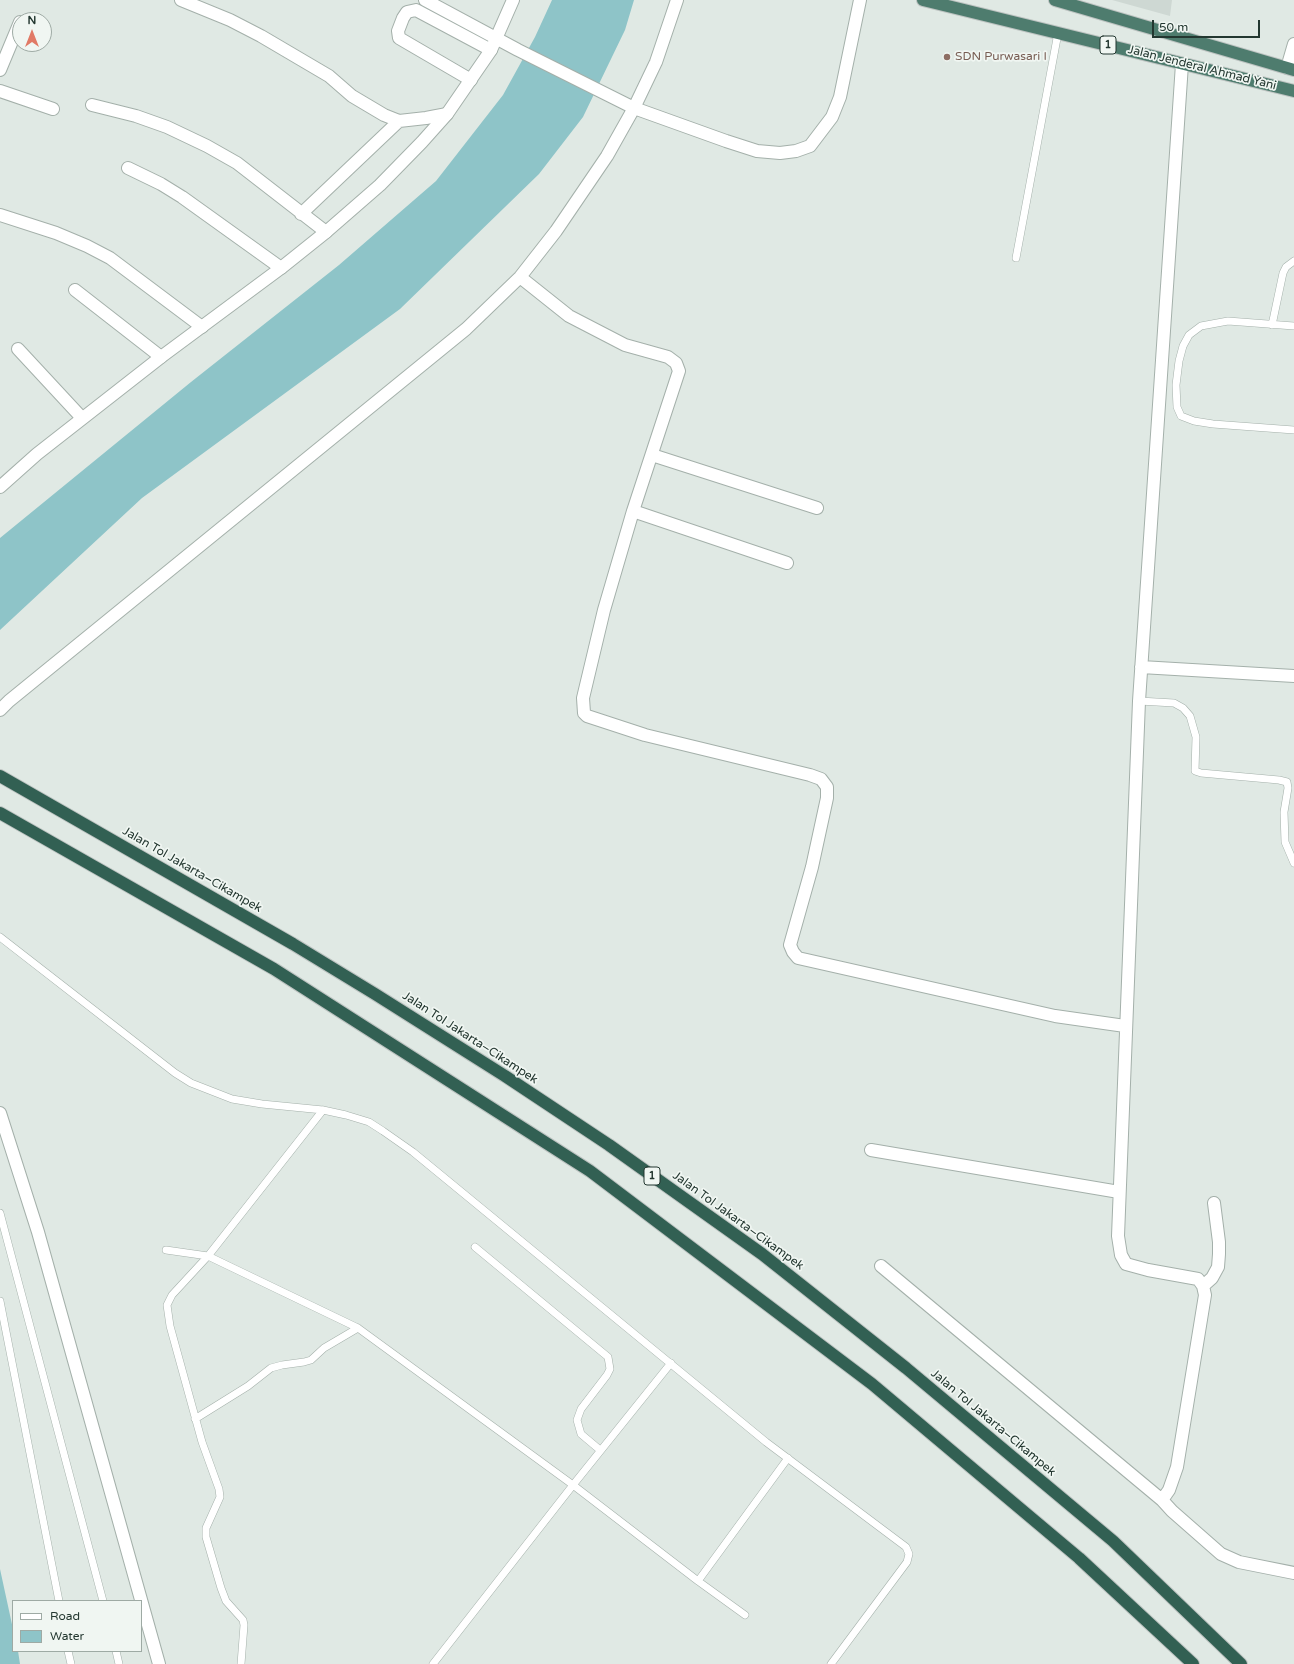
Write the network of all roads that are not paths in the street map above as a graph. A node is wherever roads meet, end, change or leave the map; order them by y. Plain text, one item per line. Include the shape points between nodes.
1 (181, 0) edge
2 (425, 0) edge
3 (514, 0) edge
4 (677, 0) edge
5 (860, 0) edge
6 (923, 0) edge
7 (1055, 0) edge
8 (1058, 33) junction
9 (496, 38) junction
10 (12, 41) edge
11 (1294, 44) edge
12 (491, 50) junction
13 (1182, 64) junction
14 (1290, 69) edge
15 (0, 70) edge
16 (471, 80) junction
17 (0, 90) edge
18 (1294, 91) edge
19 (92, 105) dead end
20 (634, 108) junction
21 (53, 109) dead end
22 (447, 114) junction
23 (399, 121) junction
24 (128, 168) dead end
25 (301, 214) junction
26 (0, 215) edge
27 (326, 232) junction
28 (1016, 258) dead end
29 (1294, 261) edge
30 (281, 268) junction
31 (520, 277) junction
32 (75, 290) dead end
33 (1272, 325) junction
34 (1294, 326) edge
35 (202, 327) junction
36 (18, 349) dead end
37 (161, 357) junction
38 (82, 418) junction
39 (1294, 430) edge
40 (652, 455) junction
41 (0, 487) edge
42 (817, 508) dead end
43 (633, 511) junction
44 (787, 563) dead end
45 (1141, 667) junction
46 (1294, 676) edge
47 (1139, 701) junction
48 (0, 710) edge
49 (0, 776) edge
50 (0, 813) edge
51 (1294, 862) edge
52 (0, 938) edge
53 (1125, 1026) junction
54 (323, 1110) junction
55 (0, 1113) edge
56 (871, 1150) dead end
57 (1119, 1192) junction
58 (1214, 1203) dead end
59 (0, 1213) edge
60 (475, 1247) dead end
61 (166, 1250) dead end
62 (208, 1256) junction
63 (881, 1266) dead end
64 (1203, 1286) junction
65 (0, 1301) edge
66 (358, 1328) junction
67 (671, 1363) junction
68 (196, 1419) junction
69 (600, 1450) junction
70 (788, 1458) junction
71 (573, 1485) junction
72 (1162, 1500) junction
73 (1294, 1573) edge
74 (698, 1581) junction
75 (58, 1600) edge
76 (103, 1600) edge
77 (141, 1600) edge
78 (142, 1603) edge
79 (745, 1615) dead end
80 (68, 1652) edge
81 (116, 1652) edge
82 (71, 1664) edge
83 (120, 1664) edge
84 (159, 1664) edge
85 (241, 1664) edge
86 (433, 1664) edge
87 (831, 1664) edge
88 (1193, 1664) edge
89 (1241, 1664) edge

1 - 23 street via 261,36 329,76 371,108
2 - 9 street
3 - 9 street
4 - 20 street via 656,62
5 - 20 street via 840,98 832,117 810,146 780,153 757,151
6 - 8 highway, Jalan Jenderal Ahmad Yani / 1
7 - 14 highway, Jalan Jenderal Ahmad Yani / 1
8 - 13 highway, Jalan Jenderal Ahmad Yani / 1
8 - 28 lane
9 - 12 street
9 - 20 street
10 - 15 street
11 - 14 street
12 - 16 street
12 - 16 street via 416,10 407,12 398,31 399,38
13 - 18 highway, Jalan Jenderal Ahmad Yani / 1
13 - 45 street
16 - 22 street
17 - 21 street
19 - 25 street via 167,127 207,146 237,163
20 - 31 street via 607,156 556,231
22 - 23 street
22 - 27 street via 390,175
23 - 25 street
24 - 30 street via 182,197
25 - 27 street
26 - 35 street via 56,233 110,258
27 - 30 street
29 - 33 lane via 1283,273
30 - 35 street
31 - 40 street via 569,316 624,345 668,358 676,363 679,372 677,380
31 - 48 street via 466,329
32 - 37 street
33 - 34 lane
33 - 39 lane via 1228,321 1201,326 1189,335 1179,361 1177,407 1181,416 1194,421
35 - 37 street
36 - 38 street
37 - 38 street
38 - 41 street
40 - 42 street
40 - 43 street
43 - 44 street
43 - 53 street via 604,610 582,710 587,716 646,735 821,779 827,787 827,798 812,867 790,946 798,958 1055,1016
45 - 46 street
45 - 47 street
47 - 51 lane via 1174,703 1190,716 1196,737 1194,769 1198,772 1286,782 1288,788 1284,812 1285,842
47 - 53 street
49 - 89 highway, Jalan Tol Jakarta–Cikampek / 1 via 293,944 375,994 609,1145 750,1245 906,1368 1113,1541
50 - 88 highway via 274,969 590,1171 872,1384 1079,1558
52 - 54 lane via 174,1073 191,1083 232,1099
53 - 57 street
54 - 62 lane
54 - 67 lane via 369,1122 384,1131
55 - 77 street via 40,1240
56 - 57 street
57 - 64 street via 1118,1236 1121,1255 1126,1264 1198,1279
58 - 64 street via 1219,1242 1218,1267 1212,1278
59 - 76 lane
60 - 69 lane via 608,1357 610,1369 581,1409 577,1420 580,1432
61 - 62 lane
62 - 66 lane
62 - 68 lane via 172,1295 167,1305 170,1326
63 - 72 street
64 - 72 street via 1205,1295 1177,1467 1169,1490
65 - 75 lane
66 - 68 lane via 324,1348 311,1360 271,1368
66 - 71 lane
67 - 69 lane
67 - 70 lane
68 - 85 lane via 220,1493 206,1528 206,1537 226,1601 243,1620
69 - 71 lane
70 - 74 lane
70 - 87 lane via 906,1547 909,1554 908,1562
71 - 74 lane
71 - 86 lane
72 - 73 street via 1221,1554 1239,1562
74 - 79 lane
78 - 84 street
80 - 82 lane
81 - 83 lane

